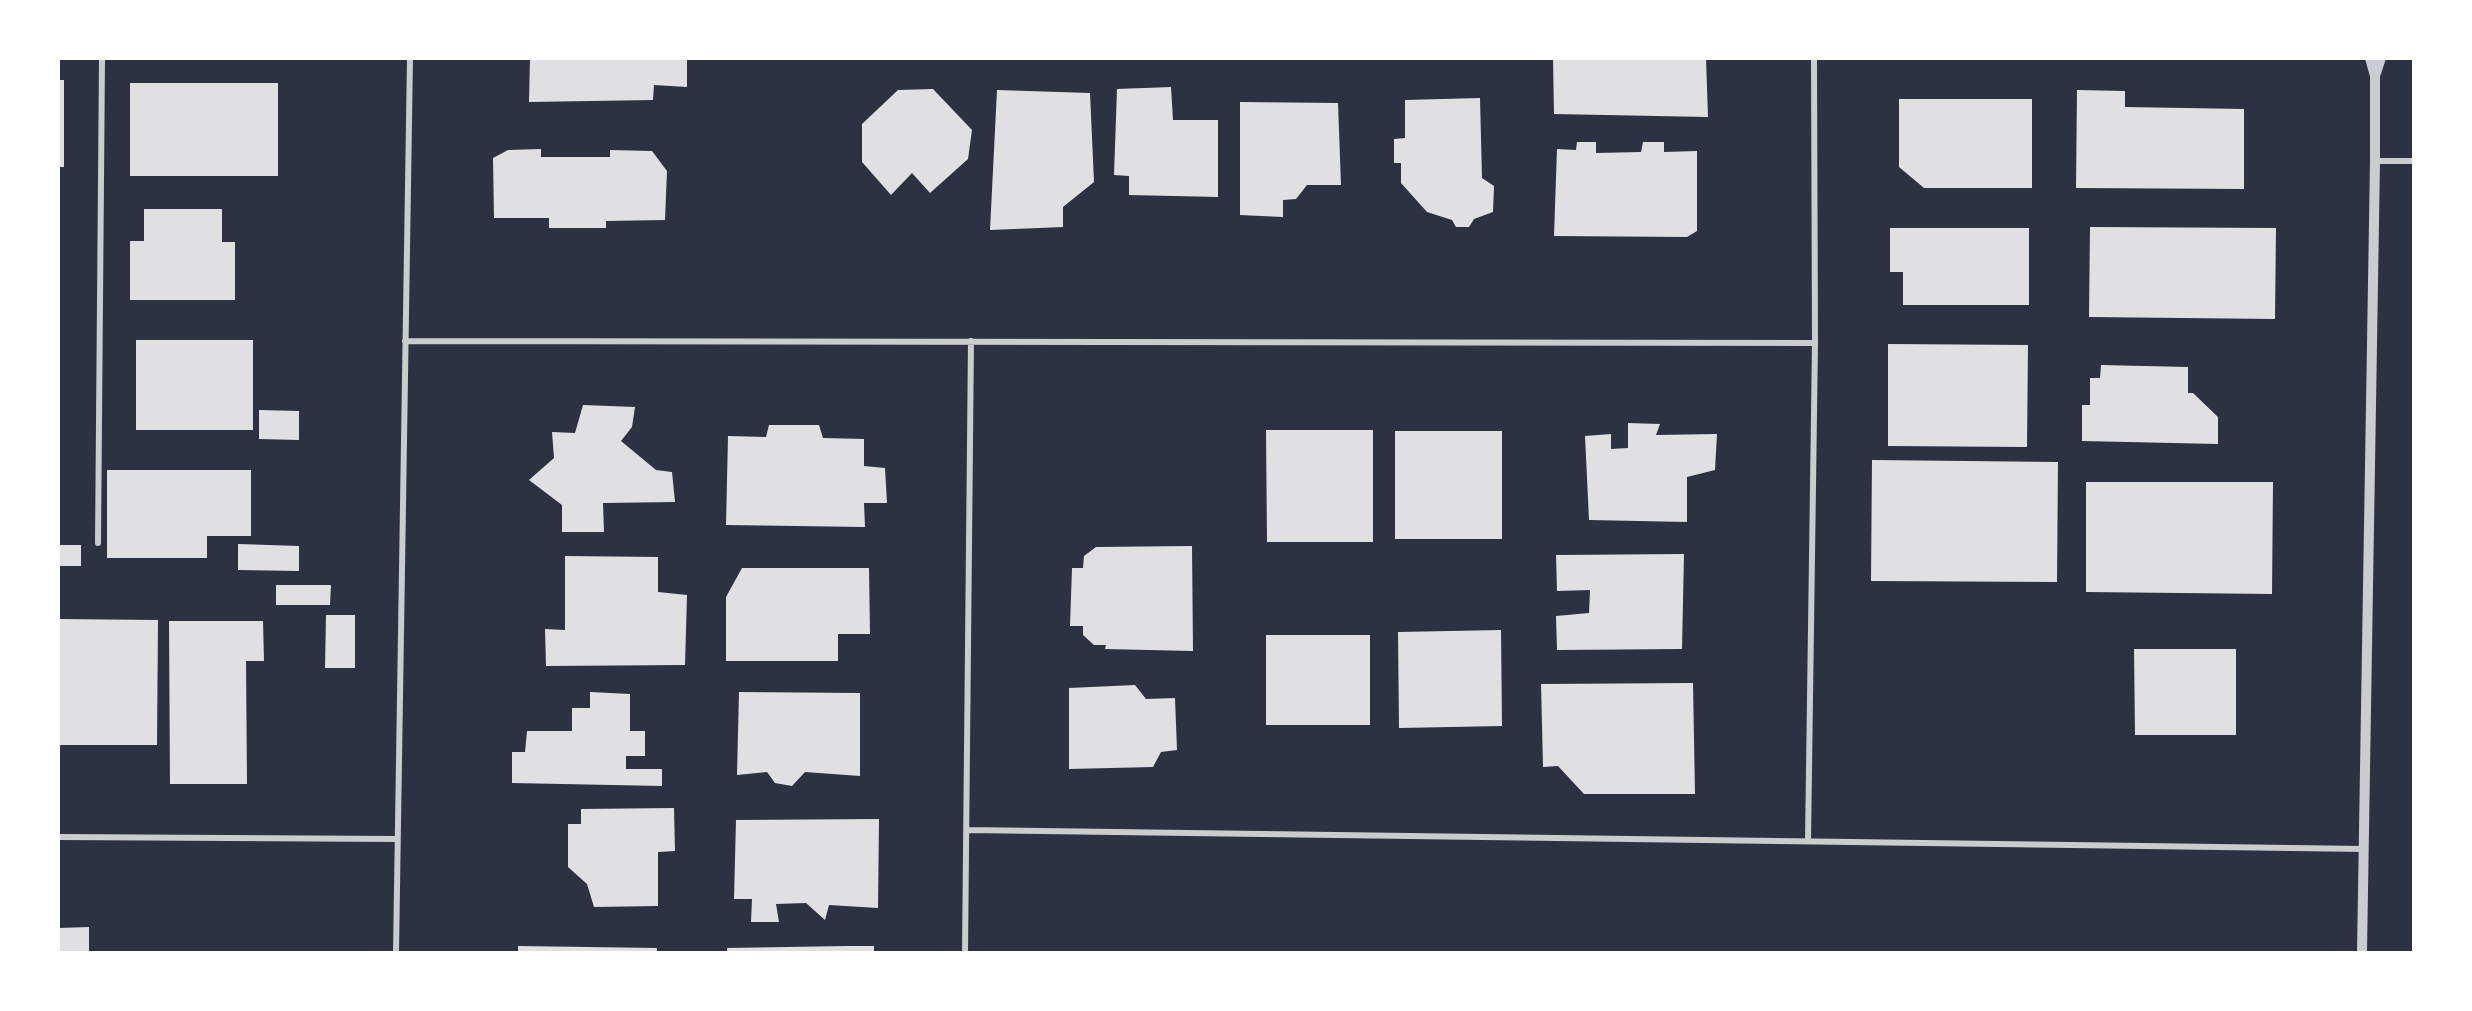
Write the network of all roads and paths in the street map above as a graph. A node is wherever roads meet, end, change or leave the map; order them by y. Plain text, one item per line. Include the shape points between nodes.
1 (102, 58) edge
2 (410, 58) edge
3 (1814, 58) edge
4 (2370, 58) edge
5 (2381, 58) edge
6 (2375, 76) junction
7 (2375, 161) junction
8 (2414, 161) edge
9 (405, 341) junction
10 (971, 341) junction
11 (1815, 343) junction
12 (98, 543) dead end
13 (968, 830) junction
14 (58, 837) edge
15 (397, 839) junction
16 (1808, 841) junction
17 (2364, 849) junction
18 (396, 952) edge
19 (965, 952) edge
20 (2362, 952) edge

1 - 12 street
2 - 9 street
3 - 11 street
4 - 6 street
5 - 6 street
6 - 7 street
7 - 8 street
7 - 17 street
9 - 10 street
9 - 15 street
10 - 11 street
10 - 13 street
11 - 16 street
13 - 16 street
13 - 19 street
14 - 15 street
15 - 18 street
16 - 17 street
17 - 20 street

